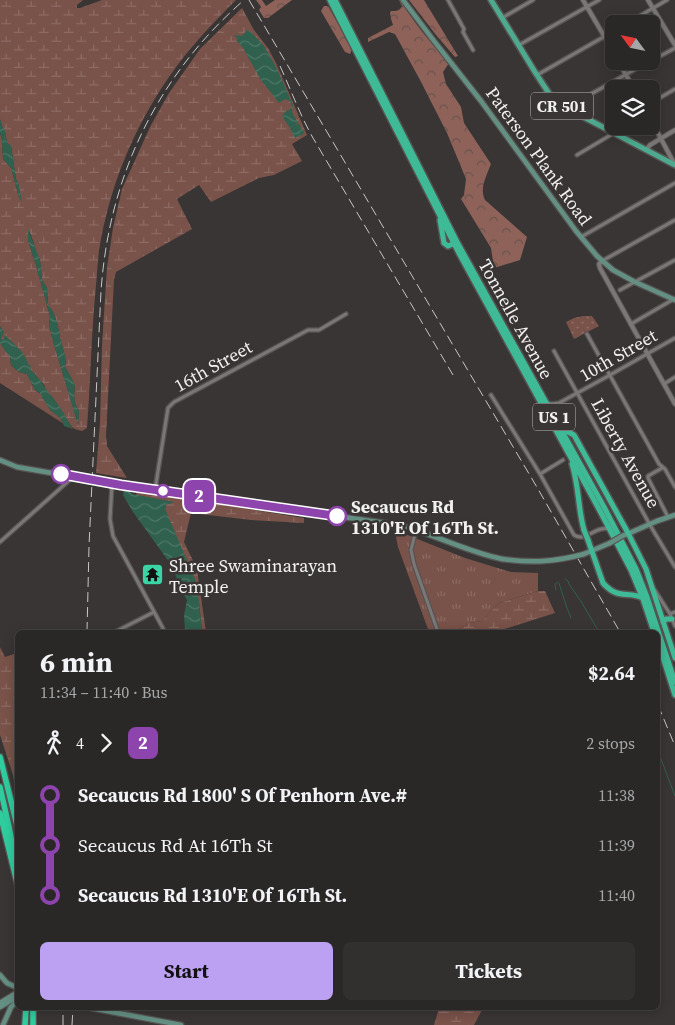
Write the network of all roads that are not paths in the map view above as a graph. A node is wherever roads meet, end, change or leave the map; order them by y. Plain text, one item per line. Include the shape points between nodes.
1 (403, 0) edge
2 (448, 0) edge
3 (491, 0) edge
4 (533, 0) edge
5 (584, 0) edge
6 (599, 0) edge
7 (648, 0) edge
8 (667, 0) edge
9 (333, 1) edge
10 (587, 7) junction
11 (653, 8) junction
12 (641, 15) edge
13 (501, 18) junction
14 (604, 37) joint
15 (518, 46) junction
16 (675, 46) edge
17 (473, 50) dead end
18 (660, 55) edge
19 (623, 70) edge
20 (635, 70) edge
21 (537, 75) junction
22 (626, 75) junction
23 (629, 80) edge
24 (675, 89) edge
25 (660, 98) edge
26 (566, 108) junction
27 (605, 128) edge
28 (675, 130) edge
29 (611, 135) edge
30 (618, 135) edge
31 (659, 135) edge
32 (661, 138) junction
33 (646, 150) junction
34 (577, 155) dead end
35 (675, 165) edge
36 (675, 183) edge
37 (439, 214) junction
38 (675, 220) edge
39 (581, 236) junction
40 (456, 243) junction
41 (675, 260) edge
42 (602, 261) junction
43 (634, 282) junction
44 (620, 290) dead end
45 (675, 299) edge
46 (346, 314) dead end
47 (631, 324) junction
48 (587, 334) dead end
49 (675, 338) edge
50 (554, 351) dead end
51 (647, 354) junction
52 (610, 375) junction
53 (675, 378) edge
54 (664, 384) junction
55 (577, 394) junction
56 (491, 395) dead end
57 (546, 403) junction
58 (675, 404) edge
59 (560, 427) junction
60 (568, 452) junction
61 (0, 460) edge
62 (564, 460) dead end
63 (662, 468) junction
64 (540, 474) junction
65 (74, 477) junction
66 (112, 484) junction
67 (675, 487) edge
68 (155, 490) junction
69 (602, 515) junction
70 (675, 515) edge
71 (668, 517) junction
72 (650, 525) junction
73 (416, 529) junction
74 (599, 529) junction
75 (610, 530) junction
76 (626, 534) junction
77 (0, 542) edge
78 (591, 551) junction
79 (675, 567) edge
80 (652, 584) junction
81 (643, 599) junction
82 (154, 612) junction
83 (675, 612) edge
84 (671, 617) junction
85 (663, 622) junction
86 (675, 626) edge
87 (118, 630) edge
88 (164, 630) edge
89 (437, 630) edge
90 (653, 630) edge
91 (658, 630) edge
92 (660, 636) edge
93 (660, 648) edge
94 (675, 658) edge
95 (675, 682) edge
96 (675, 694) edge
97 (0, 757) edge
98 (0, 787) edge
99 (0, 813) edge
100 (15, 817) edge
101 (15, 859) edge
102 (15, 874) edge
103 (0, 975) edge
104 (15, 986) edge
105 (15, 994) edge
106 (15, 998) edge
107 (0, 1003) edge
108 (15, 1003) edge
109 (0, 1007) edge
110 (26, 1010) edge
111 (33, 1010) edge
112 (101, 1010) edge
113 (3, 1025) edge
114 (25, 1025) edge
115 (32, 1025) edge
116 (180, 1025) edge

1 - 39 main road, Paterson Plank Road
2 - 17 street
3 - 13 main road, CR 501
4 - 13 street
5 - 10 street
6 - 10 street
7 - 11 street
8 - 11 street
9 - 37 highway, Tonnelle Avenue / US 1
9 - 40 highway, Tonnelle Avenue / US 1
10 - 14 street
10 - 15 street
11 - 12 street
11 - 16 street
13 - 15 main road, CR 501
14 - 21 street
15 - 21 main road, CR 501
16 - 18 street
19 - 22 street
20 - 22 street
21 - 26 main road, CR 501 via 550,95
22 - 23 street
22 - 26 street
24 - 25 street
26 - 27 main road, CR 501
28 - 32 street
29 - 34 street
30 - 33 main road, CR 501
31 - 32 street
32 - 33 street
32 - 35 street
33 - 35 main road, CR 501
36 - 39 street
37 - 40 highway, Tonnelle Avenue / US 1
37 - 40 highway via 444,243 448,246
38 - 42 street
39 - 42 main road, Paterson Plank Road
40 - 57 highway, Tonnelle Avenue / US 1
40 - 60 highway, Tonnelle Avenue / US 1
41 - 43 street
42 - 43 main road, Paterson Plank Road
42 - 47 street via 600,268
43 - 44 street
43 - 45 main road, Paterson Plank Road
45 - 47 street
46 - 68 street, 16th Street via 319,330 308,330 174,402 168,408
47 - 51 street
48 - 52 street
49 - 51 street, 10th Street
50 - 55 street, Liberty Avenue
51 - 52 street, 10th Street
51 - 54 street
52 - 55 street, 10th Street
52 - 63 street
53 - 54 street
54 - 58 street
55 - 57 street, 10th Street via 559,403
55 - 72 street, Liberty Avenue
56 - 64 street
57 - 59 highway, Tonnelle Avenue / US 1
59 - 76 highway via 574,435
59 - 91 highway, Tonnelle Avenue / US 1 via 636,569
60 - 69 highway, Tonnelle Avenue / US 1
60 - 78 highway, bridge
61 - 65 main road via 17,467
62 - 64 street
63 - 67 street
63 - 71 street via 648,478
64 - 74 street via 574,535 583,538
65 - 66 main road
65 - 77 street
66 - 68 main road
66 - 82 street via 110,521 113,536
68 - 73 main road
69 - 74 street via 603,524
69 - 75 highway, Tonnelle Avenue / US 1
70 - 71 main road
71 - 72 main road
72 - 76 main road
72 - 79 street, Liberty Avenue
73 - 78 main road, bridge via 475,551 522,562 551,562
73 - 89 street via 410,550
74 - 75 street
75 - 81 highway, Tonnelle Avenue / US 1 via 632,570
76 - 78 main road, bridge
76 - 80 highway
78 - 81 highway via 607,587 618,594
80 - 84 street
80 - 85 highway
81 - 90 highway, Tonnelle Avenue / US 1
82 - 87 street
82 - 88 street
83 - 84 street
84 - 85 highway
84 - 86 street
85 - 94 highway
92 - 95 highway, Tonnelle Avenue / US 1
93 - 96 highway
97 - 100 highway
98 - 101 highway
99 - 102 highway
103 - 104 main road
105 - 107 main road
106 - 109 main road
108 - 113 main road
110 - 114 highway
111 - 115 highway
112 - 116 main road

